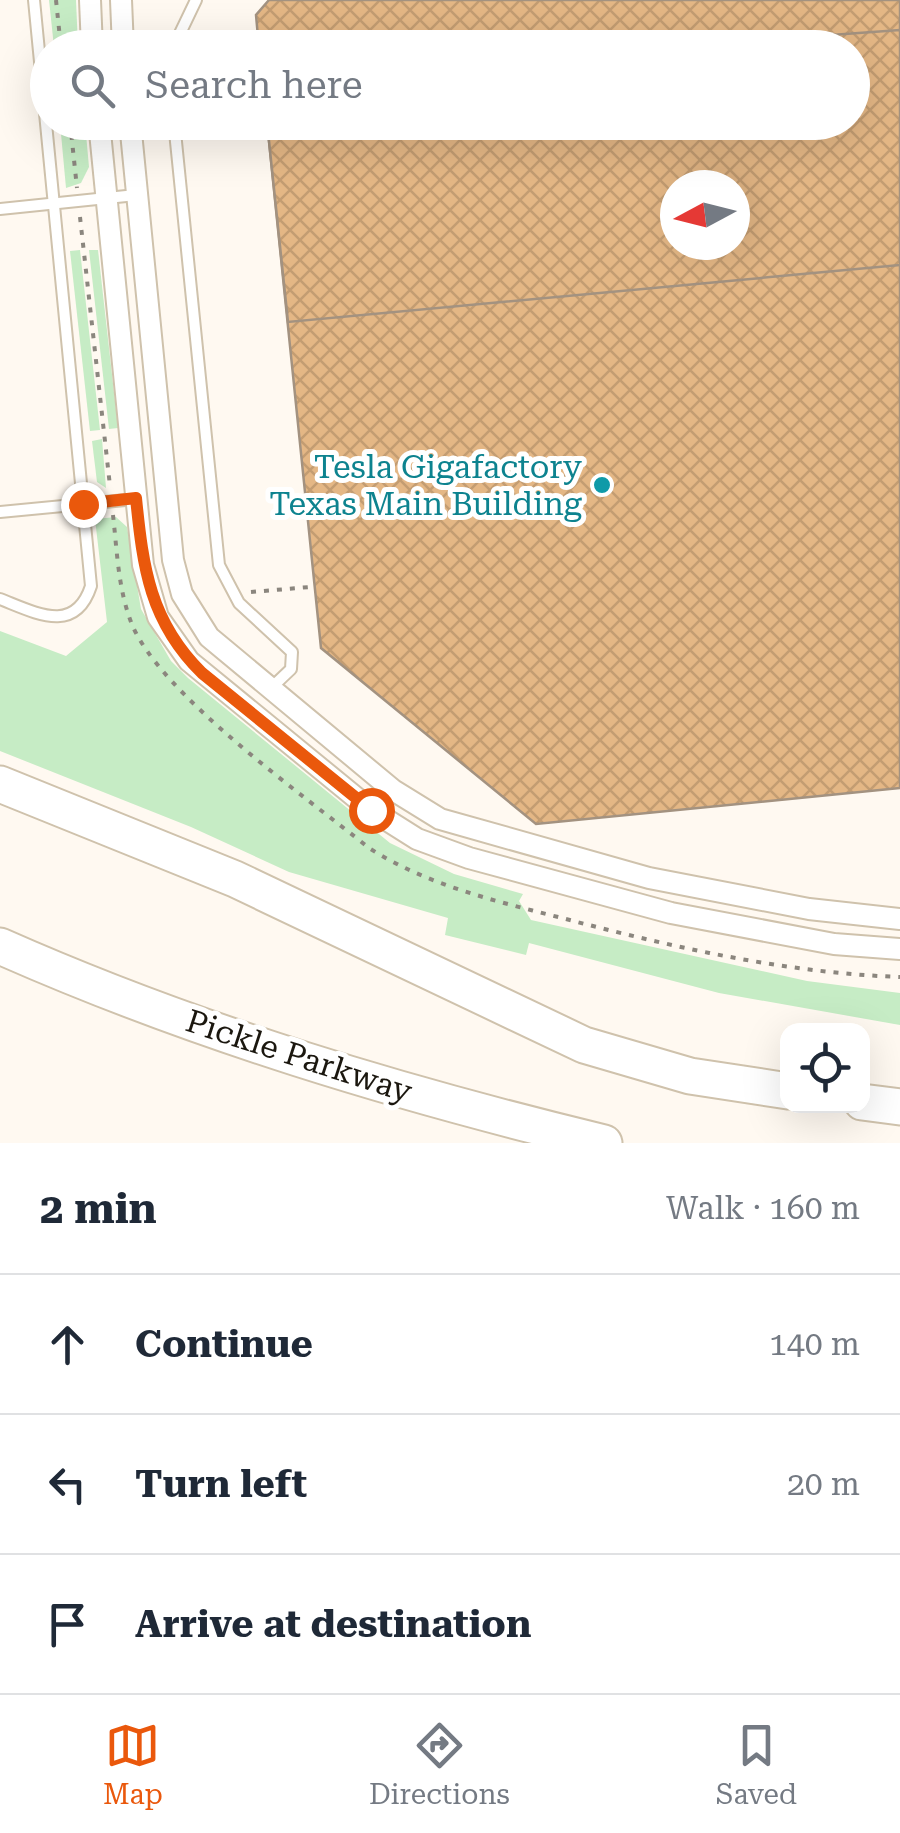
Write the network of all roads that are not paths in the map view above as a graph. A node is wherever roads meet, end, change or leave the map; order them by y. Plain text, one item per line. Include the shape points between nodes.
1 (34, 0) edge
2 (90, 0) edge
3 (122, 0) edge
4 (196, 0) edge
5 (37, 30) edge
6 (91, 30) edge
7 (123, 30) edge
8 (182, 30) edge
9 (48, 140) edge
10 (101, 140) edge
11 (132, 140) edge
12 (176, 140) edge
13 (137, 195) junction
14 (106, 199) junction
15 (54, 204) junction
16 (0, 208) edge
17 (136, 498) junction
18 (83, 504) junction
19 (0, 512) edge
20 (0, 600) edge
21 (271, 689) junction
22 (0, 784) edge
23 (900, 919) edge
24 (0, 946) edge
25 (900, 948) edge
26 (780, 1090) edge
27 (870, 1103) edge
28 (900, 1108) edge
29 (604, 1143) edge

1 - 5 lane
2 - 6 street
3 - 7 street
4 - 8 lane
9 - 15 lane
10 - 14 street
11 - 13 street
12 - 21 lane via 219,565 234,594 292,652 290,668
13 - 14 lane
13 - 21 street via 176,578 209,637
14 - 15 lane
14 - 17 street
15 - 16 lane
15 - 18 lane
17 - 18 lane
17 - 25 street via 146,582 177,647 401,830 469,858 672,913 834,944
18 - 19 lane
18 - 20 lane via 92,586 81,608 56,618
21 - 23 street via 408,801 457,826 702,890
22 - 26 highway via 235,879 584,1045 690,1076
24 - 29 highway, Pickle Parkway via 270,1050 466,1110
27 - 28 highway

